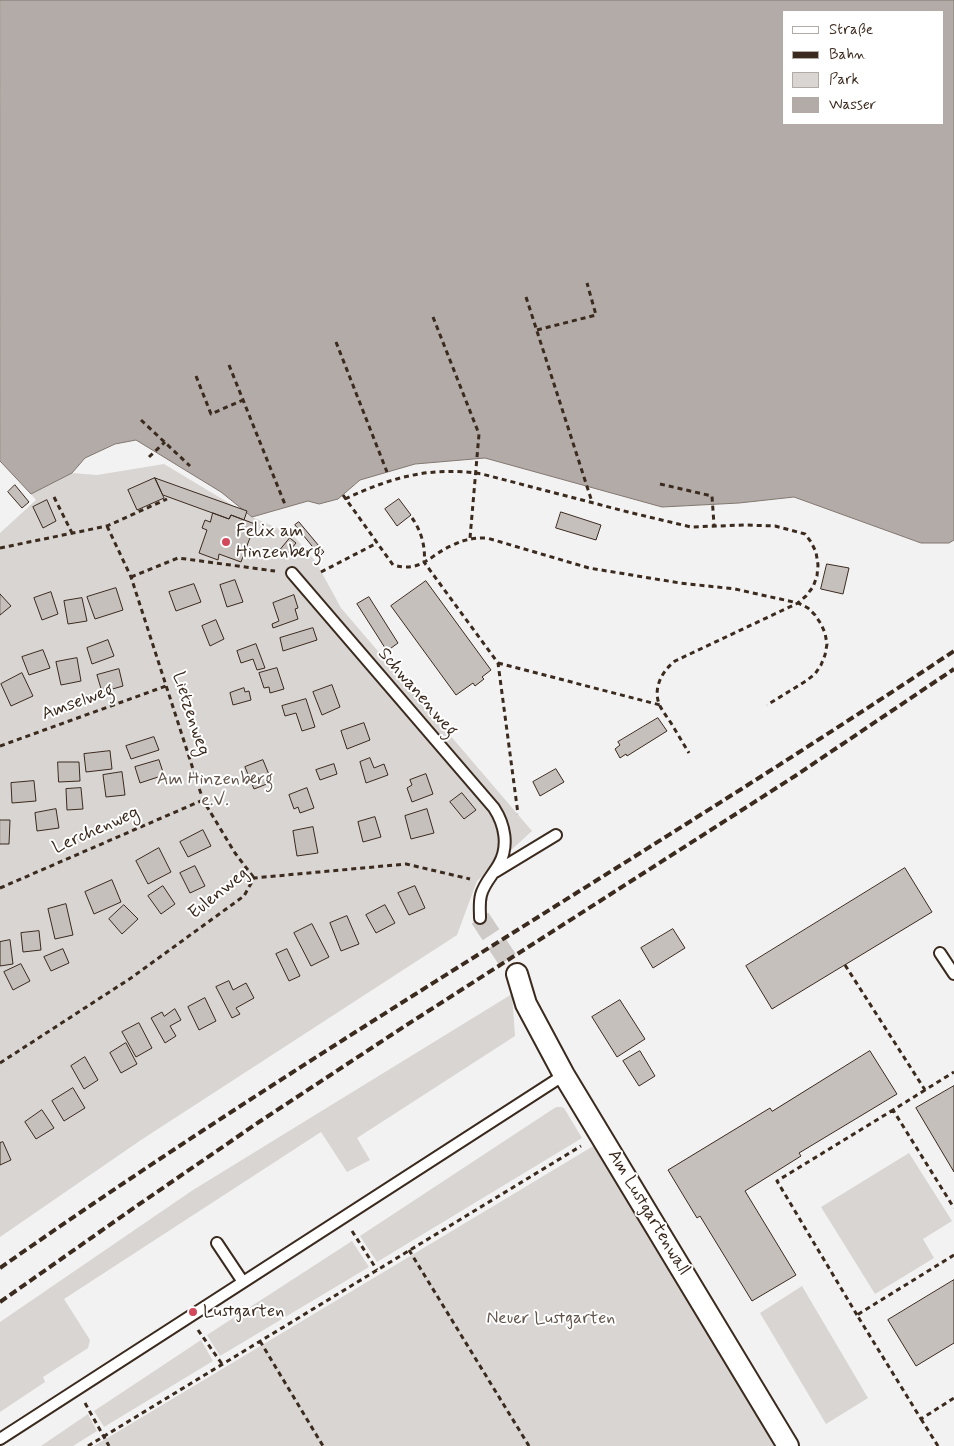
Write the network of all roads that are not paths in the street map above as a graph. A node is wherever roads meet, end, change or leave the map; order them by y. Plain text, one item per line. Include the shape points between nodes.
1 (292, 573) road end
2 (556, 834) dead end
3 (492, 874) junction
4 (480, 918) tunnel mouth
5 (940, 953) dead end
6 (517, 974) tunnel mouth
7 (954, 974) edge
8 (564, 1075) junction
9 (217, 1243) dead end
10 (243, 1282) junction
11 (0, 1439) edge
12 (788, 1446) edge

1 - 3 lane, Schwanenweg via 494,808 504,828 505,840 499,863
2 - 3 lane
3 - 4 lane via 481,894
5 - 7 lane
6 - 8 street, Am Lustgartenwall via 526,1004
8 - 10 lane
8 - 12 street, Am Lustgartenwall
9 - 10 lane
10 - 11 lane

